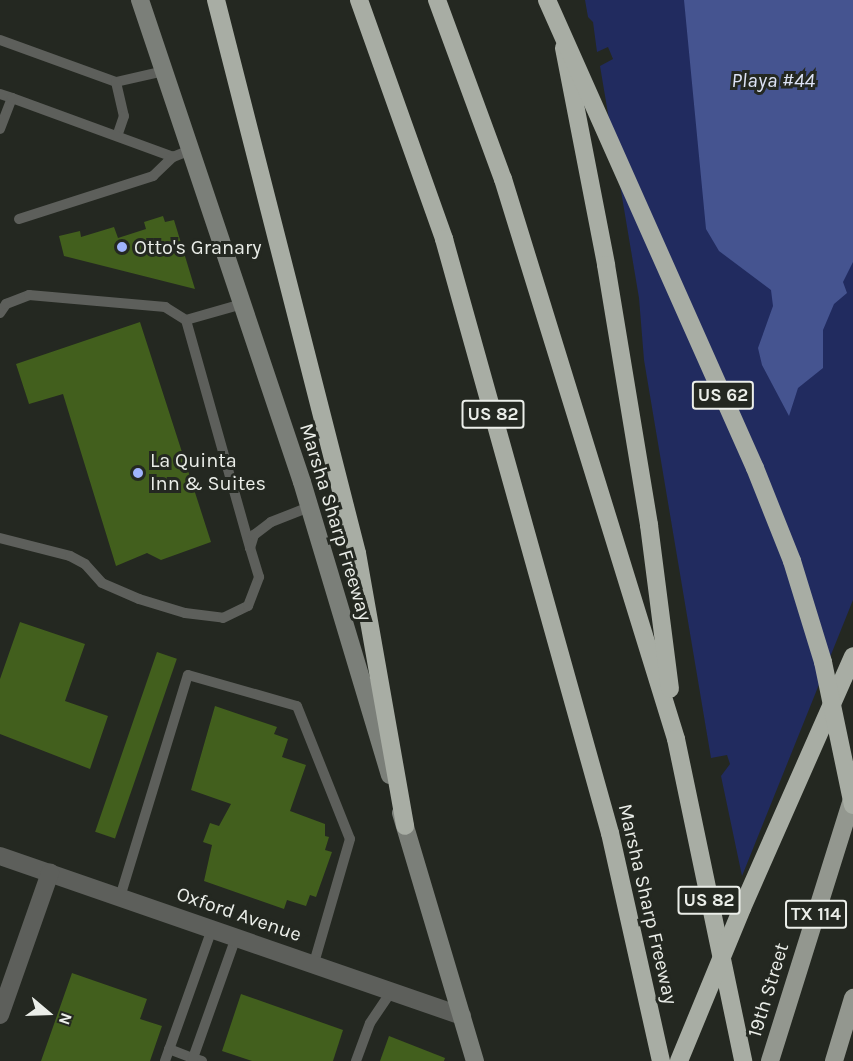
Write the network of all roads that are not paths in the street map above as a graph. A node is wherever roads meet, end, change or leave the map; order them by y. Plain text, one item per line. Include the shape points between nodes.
1 (140, 0) edge
2 (216, 0) edge
3 (359, 0) edge
4 (437, 0) edge
5 (547, 0) edge
6 (555, 0) edge
7 (0, 40) edge
8 (164, 71) junction
9 (116, 82) junction
10 (0, 94) edge
11 (12, 98) junction
12 (0, 129) edge
13 (117, 136) junction
14 (190, 150) junction
15 (172, 157) junction
16 (19, 219) dead end
17 (242, 304) junction
18 (0, 313) edge
19 (186, 320) junction
20 (309, 507) junction
21 (0, 538) edge
22 (250, 548) junction
23 (853, 656) edge
24 (676, 739) junction
25 (853, 796) edge
26 (853, 805) edge
27 (405, 826) junction
28 (0, 856) edge
29 (50, 873) junction
30 (120, 897) junction
31 (212, 928) junction
32 (236, 937) junction
33 (314, 963) junction
34 (392, 990) junction
35 (853, 998) edge
36 (0, 1015) edge
37 (462, 1016) junction
38 (169, 1049) junction
39 (196, 1060) edge
40 (165, 1061) edge
41 (356, 1061) edge
42 (475, 1061) edge
43 (661, 1061) edge
44 (679, 1061) edge
45 (742, 1061) edge
46 (770, 1061) edge
47 (834, 1061) edge

1 - 8 main road, Marsha Sharp Freeway
2 - 27 highway via 357,553
3 - 43 highway, Marsha Sharp Freeway / US 82 via 450,262 609,833
4 - 24 highway, US 82 via 503,179
5 - 26 highway, US 62, bridge via 755,468 792,561 823,662
6 - 24 highway via 606,265 649,525
7 - 9 lane
8 - 9 lane
8 - 14 main road, Marsha Sharp Freeway
9 - 13 lane via 124,116
10 - 11 lane
11 - 12 lane
11 - 13 lane
13 - 15 lane
14 - 15 lane
14 - 17 main road, Marsha Sharp Freeway
15 - 16 lane via 153,176
17 - 19 lane
17 - 20 main road, Marsha Sharp Freeway
18 - 19 lane via 6,304 29,295 165,307
19 - 22 lane
20 - 22 lane via 271,522 254,535
20 - 27 main road, Marsha Sharp Freeway
21 - 22 lane via 70,556 85,564 102,583 140,599 185,613 223,618 248,606 259,577
23 - 44 highway, bridge
24 - 45 highway, US 82
25 - 46 main road, 19th Street / TX 114
27 - 37 main road, Marsha Sharp Freeway
28 - 29 street, Oxford Avenue
29 - 30 street, Oxford Avenue
29 - 36 street
30 - 31 street, Oxford Avenue
30 - 33 lane via 188,675 297,706 350,839
31 - 32 street, Oxford Avenue
31 - 38 lane
32 - 33 street, Oxford Avenue
32 - 39 lane
33 - 34 street, Oxford Avenue
34 - 37 street, Oxford Avenue
34 - 41 lane via 370,1023
35 - 47 main road
37 - 42 main road, Marsha Sharp Freeway
38 - 39 lane
38 - 40 lane

